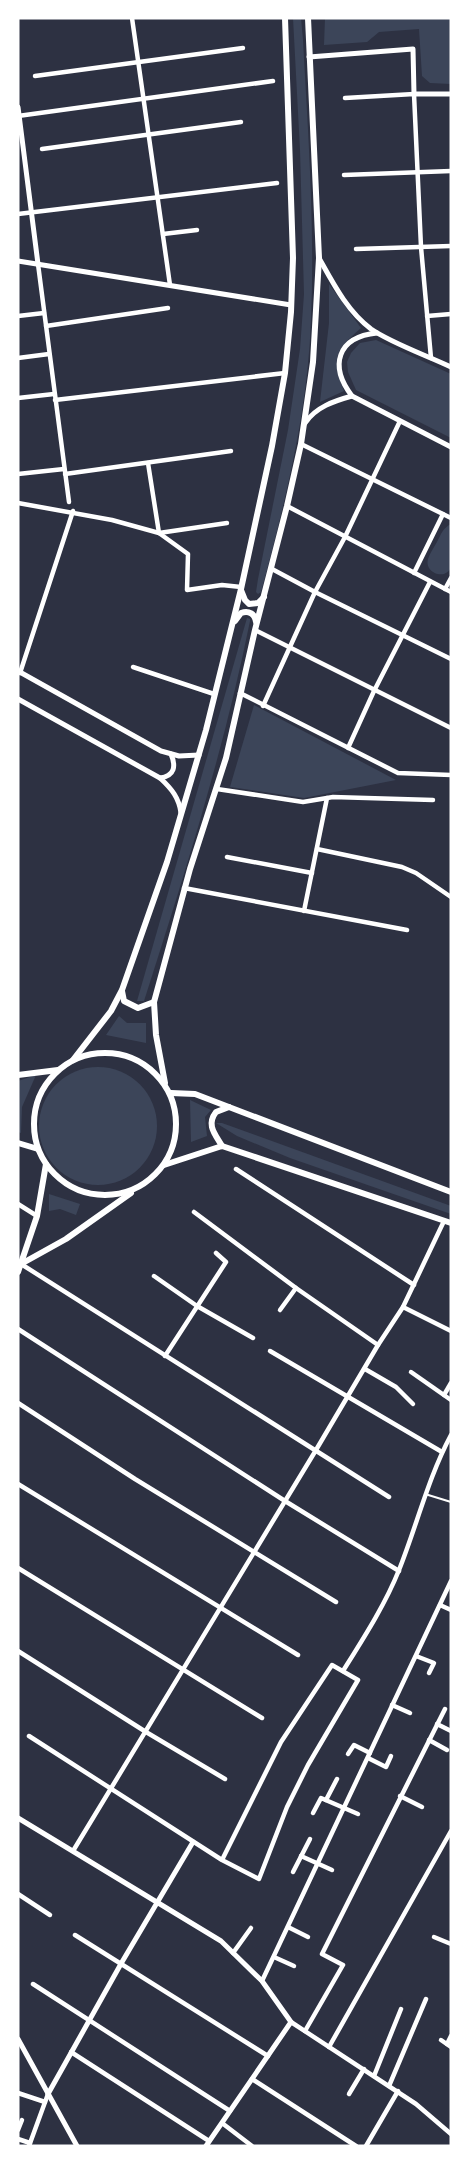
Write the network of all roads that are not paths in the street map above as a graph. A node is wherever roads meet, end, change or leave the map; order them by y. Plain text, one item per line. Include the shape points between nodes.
1 (132, 18) edge
2 (285, 18) edge
3 (308, 18) edge
4 (243, 48) dead end
5 (309, 57) junction
6 (138, 62) junction
7 (35, 76) dead end
8 (273, 81) dead end
9 (414, 94) junction
10 (451, 94) edge
11 (345, 98) dead end
12 (144, 99) junction
13 (18, 107) edge
14 (19, 116) edge
15 (241, 122) dead end
16 (149, 134) junction
17 (42, 149) dead end
18 (21, 152) edge
19 (417, 171) junction
20 (451, 171) edge
21 (344, 175) dead end
22 (277, 183) dead end
23 (158, 196) junction
24 (31, 212) junction
25 (18, 214) edge
26 (197, 230) dead end
27 (163, 234) junction
28 (451, 246) edge
29 (421, 247) junction
30 (356, 249) dead end
31 (319, 258) junction
32 (18, 261) edge
33 (38, 264) junction
34 (170, 285) junction
35 (291, 305) junction
36 (168, 308) dead end
37 (44, 313) junction
38 (451, 314) edge
39 (18, 316) edge
40 (428, 316) junction
41 (46, 326) junction
42 (377, 333) junction
43 (49, 354) junction
44 (431, 357) junction
45 (18, 358) edge
46 (451, 367) edge
47 (285, 373) junction
48 (352, 396) junction
49 (55, 397) junction
50 (18, 398) edge
51 (400, 421) junction
52 (304, 423) junction
53 (301, 444) junction
54 (451, 447) edge
55 (231, 451) dead end
56 (148, 463) junction
57 (64, 472) junction
58 (18, 474) edge
59 (374, 479) junction
60 (69, 502) dead end
61 (18, 503) edge
62 (287, 506) junction
63 (73, 512) junction
64 (443, 513) junction
65 (451, 518) edge
66 (227, 523) dead end
67 (159, 533) junction
68 (345, 537) junction
69 (272, 569) junction
70 (414, 573) junction
71 (451, 578) edge
72 (430, 582) junction
73 (241, 588) junction
74 (445, 589) junction
75 (315, 592) junction
76 (451, 592) edge
77 (264, 597) junction
78 (256, 628) junction
79 (231, 629) junction
80 (403, 634) junction
81 (289, 647) junction
82 (451, 658) edge
83 (133, 667) dead end
84 (19, 672) edge
85 (374, 691) junction
86 (240, 693) junction
87 (214, 694) junction
88 (18, 699) edge
89 (262, 706) junction
90 (451, 728) edge
91 (348, 747) junction
92 (171, 754) junction
93 (199, 755) junction
94 (451, 775) edge
95 (160, 778) junction
96 (217, 789) junction
97 (327, 798) junction
98 (433, 800) dead end
99 (181, 817) junction
100 (317, 849) junction
101 (227, 857) dead end
102 (312, 873) junction
103 (184, 888) junction
104 (451, 897) edge
105 (304, 911) junction
106 (407, 930) dead end
107 (122, 990) junction
108 (154, 1002) junction
109 (73, 1060) junction
110 (58, 1070) junction
111 (18, 1075) edge
112 (165, 1083) junction
113 (171, 1093) junction
114 (229, 1107) junction
115 (18, 1143) edge
116 (222, 1146) junction
117 (38, 1149) junction
118 (46, 1164) junction
119 (163, 1165) junction
120 (236, 1169) dead end
121 (138, 1187) junction
122 (451, 1192) edge
123 (18, 1204) edge
124 (194, 1212) dead end
125 (37, 1216) junction
126 (448, 1222) edge
127 (216, 1253) dead end
128 (21, 1264) junction
129 (18, 1272) edge
130 (154, 1276) dead end
131 (414, 1285) junction
132 (296, 1288) junction
133 (197, 1306) junction
134 (402, 1307) junction
135 (280, 1310) dead end
136 (18, 1329) edge
137 (451, 1331) edge
138 (254, 1338) dead end
139 (378, 1344) junction
140 (270, 1351) dead end
141 (165, 1356) junction
142 (365, 1369) junction
143 (411, 1372) dead end
144 (451, 1383) edge
145 (444, 1395) junction
146 (348, 1397) junction
147 (451, 1400) edge
148 (18, 1403) edge
149 (412, 1404) dead end
150 (451, 1435) edge
151 (316, 1450) junction
152 (442, 1452) junction
153 (18, 1484) edge
154 (425, 1494) junction
155 (389, 1497) dead end
156 (285, 1501) junction
157 (451, 1502) edge
158 (253, 1551) junction
159 (18, 1568) edge
160 (399, 1571) junction
161 (451, 1581) edge
162 (336, 1602) dead end
163 (440, 1605) junction
164 (221, 1607) junction
165 (451, 1610) edge
166 (18, 1651) edge
167 (298, 1655) dead end
168 (416, 1656) junction
169 (183, 1670) junction
170 (343, 1671) junction
171 (429, 1673) dead end
172 (392, 1706) junction
173 (445, 1709) dead end
174 (410, 1713) dead end
175 (262, 1718) dead end
176 (437, 1724) junction
177 (451, 1731) edge
178 (146, 1732) junction
179 (29, 1736) dead end
180 (429, 1740) junction
181 (447, 1750) dead end
182 (348, 1754) dead end
183 (369, 1755) junction
184 (391, 1756) dead end
185 (225, 1779) dead end
186 (337, 1779) dead end
187 (110, 1789) junction
188 (400, 1796) junction
189 (326, 1800) junction
190 (422, 1807) dead end
191 (344, 1808) junction
192 (313, 1813) dead end
193 (358, 1814) dead end
194 (18, 1818) edge
195 (451, 1831) edge
196 (310, 1839) dead end
197 (193, 1842) junction
198 (444, 1844) junction
199 (451, 1846) edge
200 (73, 1851) junction
201 (301, 1856) junction
202 (222, 1860) junction
203 (318, 1864) junction
204 (332, 1870) dead end
205 (293, 1872) dead end
206 (18, 1894) edge
207 (157, 1902) junction
208 (50, 1915) dead end
209 (288, 1927) junction
210 (251, 1928) dead end
211 (75, 1935) dead end
212 (308, 1937) dead end
213 (434, 1937) dead end
214 (451, 1944) edge
215 (233, 1953) junction
216 (274, 1957) junction
217 (122, 1962) junction
218 (294, 1966) dead end
219 (262, 1981) junction
220 (33, 1984) dead end
221 (426, 1999) dead end
222 (401, 2008) dead end
223 (89, 2019) junction
224 (291, 2022) junction
225 (305, 2031) junction
226 (451, 2036) edge
227 (18, 2039) edge
228 (441, 2040) dead end
229 (449, 2046) edge
230 (329, 2047) junction
231 (71, 2052) junction
232 (268, 2056) junction
233 (364, 2069) junction
234 (374, 2076) junction
235 (252, 2079) junction
236 (389, 2086) junction
237 (398, 2091) junction
238 (18, 2093) edge
239 (48, 2094) junction
240 (349, 2094) dead end
241 (45, 2102) junction
242 (230, 2111) junction
243 (22, 2120) dead end
244 (222, 2123) junction
245 (18, 2130) edge
246 (451, 2134) edge
247 (18, 2139) edge
248 (208, 2144) edge
249 (29, 2145) edge
250 (77, 2146) edge
251 (252, 2146) edge
252 (356, 2146) edge
253 (366, 2146) edge

1 - 6 street
2 - 35 main road
3 - 5 main road
4 - 6 street
5 - 9 street via 413,49
5 - 31 main road
6 - 7 street
6 - 12 street
8 - 12 street
9 - 10 street
9 - 11 street
9 - 19 street
12 - 14 street
12 - 16 street
13 - 14 street
14 - 18 street
15 - 16 street
16 - 17 street
16 - 23 street
18 - 24 street
19 - 20 street
19 - 21 street
19 - 29 street
22 - 23 street
23 - 24 street
23 - 27 street
24 - 25 street
24 - 33 street
26 - 27 street
27 - 34 street
28 - 29 street
29 - 30 street
29 - 40 street
31 - 42 street via 356,315
31 - 52 main road via 314,362
32 - 33 street
33 - 34 street
33 - 37 street
34 - 35 street
35 - 47 main road
36 - 41 street
37 - 39 street
37 - 41 street
38 - 40 street
40 - 44 street
41 - 43 street
42 - 44 street
42 - 48 street via 358,337 342,349 341,373
43 - 45 street
43 - 49 street
44 - 46 street
47 - 49 street
47 - 73 main road
48 - 51 street
48 - 52 street via 323,407
49 - 50 street
49 - 57 street
51 - 54 street
51 - 59 street
52 - 53 main road
53 - 59 street
53 - 62 main road
55 - 56 street
56 - 57 street
56 - 67 street
57 - 58 street
57 - 60 street
59 - 64 street
59 - 68 street
61 - 63 street
62 - 68 street
62 - 69 main road
63 - 67 street
63 - 84 street
64 - 65 street
64 - 70 street
66 - 67 street
67 - 73 street via 188,554 187,590 222,585
68 - 70 street
68 - 75 street
69 - 75 street
69 - 77 main road
70 - 72 street
71 - 74 street
72 - 74 street
72 - 80 street
73 - 77 main road via 249,604
73 - 79 main road
74 - 76 street
75 - 80 street
75 - 81 street
77 - 78 main road
78 - 79 main road via 254,615 244,612
78 - 81 street
78 - 86 main road
79 - 87 main road
80 - 82 street
80 - 85 street
81 - 85 street
81 - 89 street
83 - 87 street
84 - 92 street
85 - 90 street
85 - 91 street
86 - 89 street
86 - 96 main road
87 - 93 main road
88 - 95 street
89 - 91 street
91 - 94 street via 398,772
92 - 93 street
92 - 95 street via 175,767 167,777
93 - 99 main road
95 - 99 street via 180,802
96 - 97 street via 303,802
96 - 103 main road
97 - 98 street
97 - 100 street
99 - 107 main road
100 - 102 street
100 - 104 street via 402,867
101 - 102 street
102 - 105 street
103 - 105 street
103 - 108 main road
105 - 106 street
107 - 108 main road via 124,1000 138,1008
107 - 109 main road via 111,1011
108 - 112 main road
109 - 110 main road
109 - 112 main road via 97,1053 123,1054 139,1061
110 - 111 main road
110 - 117 main road via 39,1098 34,1124
112 - 113 main road
113 - 114 main road via 195,1094
113 - 119 main road via 177,1133
114 - 116 main road via 216,1112 211,1121
114 - 122 main road
115 - 117 main road
116 - 119 main road
116 - 126 main road
117 - 118 main road
118 - 121 main road via 72,1187 88,1193 122,1193
118 - 125 main road
119 - 121 main road via 153,1178
120 - 131 street
121 - 128 main road via 66,1239
123 - 125 street
124 - 132 street
125 - 128 main road
126 - 131 street
127 - 133 street via 226,1262
128 - 129 main road
128 - 141 street
130 - 133 street
131 - 134 street
132 - 135 street
132 - 139 street
133 - 138 street
133 - 141 street
134 - 137 street
134 - 139 street
136 - 156 street
139 - 142 street
140 - 146 street
141 - 151 street
142 - 146 street
142 - 149 street via 396,1387
143 - 145 street
144 - 145 street
145 - 147 street
146 - 151 street
146 - 152 street
148 - 158 street
150 - 152 street
151 - 155 street
151 - 156 street
152 - 154 street
153 - 164 street
154 - 157 lane
154 - 160 street
156 - 158 street
156 - 160 street
158 - 162 street
158 - 164 street
159 - 169 street
160 - 170 street
161 - 163 street
163 - 165 street
163 - 168 street
164 - 167 street
164 - 169 street
166 - 178 street
168 - 171 street via 434,1663
168 - 172 street
169 - 175 street
169 - 178 street
170 - 202 street via 332,1665 281,1742
170 - 202 street via 358,1680 287,1807 259,1879
172 - 174 street
172 - 183 street
173 - 176 street
176 - 177 street
176 - 180 street
178 - 185 street
178 - 187 street
179 - 187 street
180 - 181 street
180 - 188 street
182 - 183 street via 354,1745
183 - 184 street via 386,1767
183 - 191 street
186 - 189 street
187 - 197 street
187 - 200 street
188 - 190 street
188 - 225 street via 322,1954 343,1965
189 - 191 street
189 - 192 street via 321,1798
191 - 193 street
191 - 203 street
194 - 200 street
195 - 198 street
196 - 201 street
197 - 202 street
197 - 207 street
198 - 199 street
198 - 230 street
200 - 207 street
201 - 203 street
201 - 205 street
203 - 204 street
203 - 209 street
206 - 208 street
207 - 215 street via 221,1941
207 - 217 street
209 - 212 street
209 - 216 street
210 - 215 street
211 - 217 street
213 - 214 street
215 - 219 street
216 - 218 street
216 - 219 street
217 - 223 street
217 - 232 street
219 - 224 street
220 - 223 street
221 - 236 street
222 - 234 street
223 - 231 street
223 - 242 street
224 - 225 street
224 - 232 street
225 - 230 street
226 - 229 street
227 - 239 street
228 - 229 street
230 - 233 street
231 - 239 street
231 - 248 street
232 - 235 street
233 - 234 street
233 - 240 street
234 - 236 street
235 - 242 street
235 - 252 street
236 - 237 street
237 - 246 street
237 - 253 street
238 - 241 street
239 - 241 street
239 - 250 street
241 - 249 street
242 - 244 street
243 - 245 street
244 - 248 street
244 - 251 street
247 - 249 street

